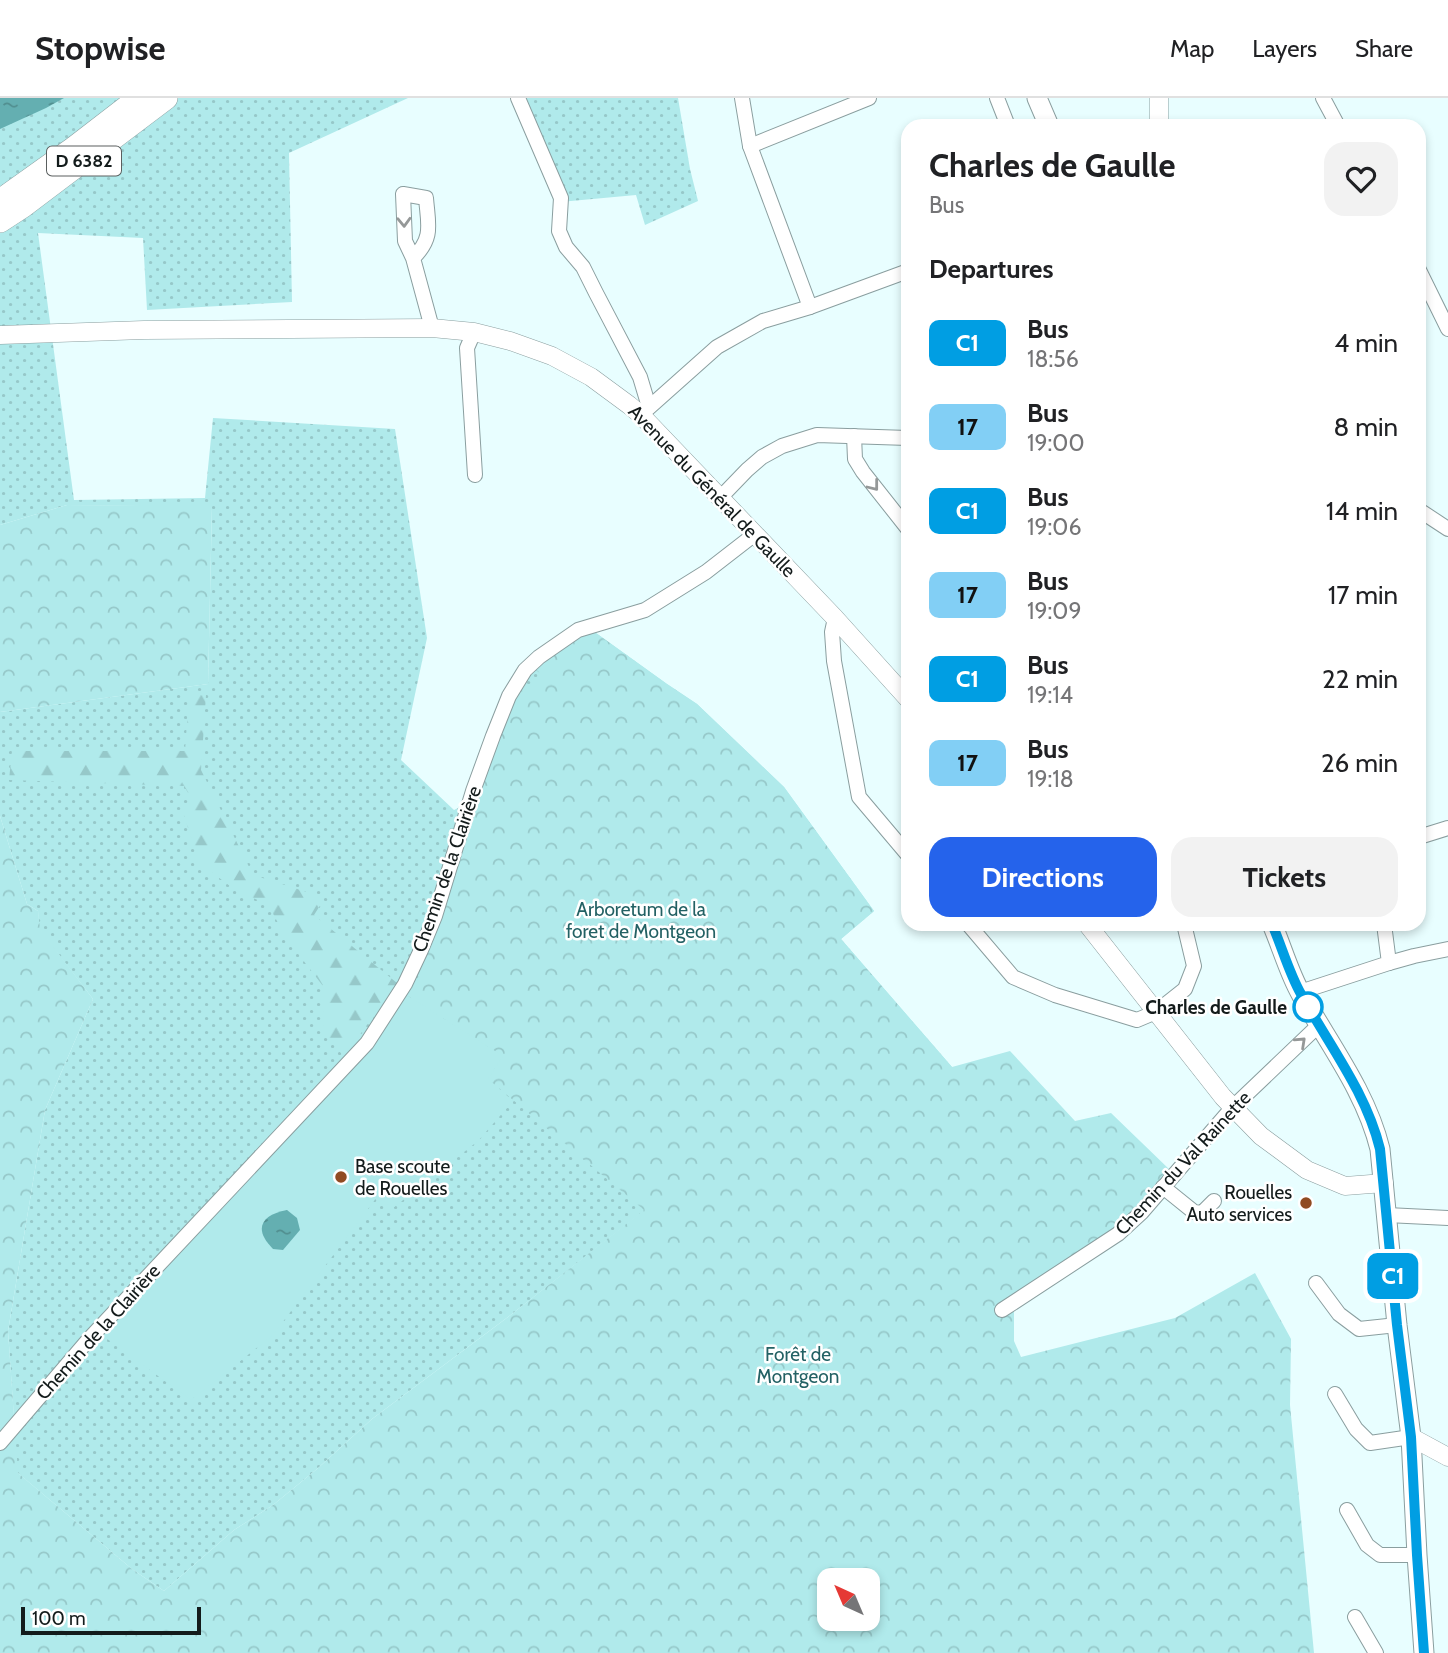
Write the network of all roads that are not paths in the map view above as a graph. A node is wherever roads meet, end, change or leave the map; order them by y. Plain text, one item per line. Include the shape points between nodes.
1 (139, 98) edge
2 (166, 98) edge
3 (518, 98) edge
4 (741, 98) edge
5 (869, 98) edge
6 (998, 98) edge
7 (1037, 98) edge
8 (1159, 98) edge
9 (1323, 98) edge
10 (1006, 119) edge
11 (1046, 119) edge
12 (1159, 119) edge
13 (1334, 119) edge
14 (750, 146) junction
15 (0, 201) edge
16 (0, 220) edge
17 (413, 258) dead end
18 (901, 274) edge
19 (1426, 284) edge
20 (810, 307) junction
21 (432, 328) junction
22 (1448, 329) edge
23 (474, 332) junction
24 (0, 335) edge
25 (645, 411) junction
26 (854, 436) junction
27 (901, 438) edge
28 (475, 475) dead end
29 (720, 498) junction
30 (1426, 515) edge
31 (901, 520) edge
32 (1448, 529) edge
33 (755, 534) junction
34 (835, 618) junction
35 (901, 691) edge
36 (1448, 828) edge
37 (1426, 835) edge
38 (901, 847) edge
39 (974, 931) edge
40 (1092, 931) edge
41 (1186, 931) edge
42 (1275, 931) edge
43 (1385, 931) edge
44 (1448, 949) edge
45 (1389, 963) junction
46 (1300, 992) junction
47 (1156, 1012) junction
48 (1319, 1025) junction
49 (1232, 1108) junction
50 (1384, 1183) junction
51 (1164, 1187) junction
52 (1214, 1201) dead end
53 (1387, 1215) junction
54 (1448, 1218) edge
55 (1316, 1283) dead end
56 (1002, 1310) dead end
57 (1397, 1325) junction
58 (1335, 1394) dead end
59 (1411, 1437) junction
60 (0, 1443) edge
61 (1448, 1457) edge
62 (1347, 1510) dead end
63 (1417, 1555) junction
64 (1354, 1617) dead end
65 (1376, 1653) edge
66 (1424, 1653) edge

1 - 15 highway, D 6382
2 - 16 highway, D 6382
3 - 25 street via 561,198 559,231 583,267 640,377
4 - 14 street
5 - 14 street
6 - 10 street
7 - 11 main road
8 - 12 street
9 - 13 street
14 - 20 street
17 - 21 street
18 - 20 street
19 - 22 street
20 - 25 street via 763,321 717,347
21 - 23 street, Avenue du Général de Gaulle
21 - 24 street, Avenue du Général de Gaulle
23 - 25 street, Avenue du Général de Gaulle via 552,356
23 - 28 street via 467,348
25 - 29 street, Avenue du Général de Gaulle
26 - 27 street
26 - 29 street via 817,435 782,446 762,457
26 -> 31 street via 855,459
29 - 33 street, Avenue du Général de Gaulle
30 - 32 street
33 - 34 street, Avenue du Général de Gaulle
33 - 60 street, Chemin de la Clairière via 645,610 578,630 525,670 493,736 421,950 367,1043 89,1339
34 - 35 street, Avenue du Général de Gaulle
34 - 38 street via 834,661 859,797
36 - 37 street
39 - 47 street via 1013,977 1027,984 1137,1020
40 - 47 street
41 - 47 street via 1194,966 1185,989
42 - 46 main road
43 - 45 street
44 - 45 street
45 - 46 street
46 - 48 main road
47 - 49 street
49 -> 48 street, Chemin du Val Rainette
48 - 50 main road via 1375,1128
49 - 50 street via 1307,1170 1345,1186
49 - 51 street, Chemin du Val Rainette
50 - 53 main road
51 - 52 street via 1194,1212 1202,1213
51 - 56 street, Chemin du Val Rainette via 1118,1234
53 - 54 street
53 - 57 main road
55 - 57 street via 1339,1314 1359,1329
57 - 59 main road
58 - 59 street via 1370,1443
59 - 61 street
59 - 63 main road
62 - 63 street via 1367,1545 1380,1555
63 - 66 main road
64 - 65 street

